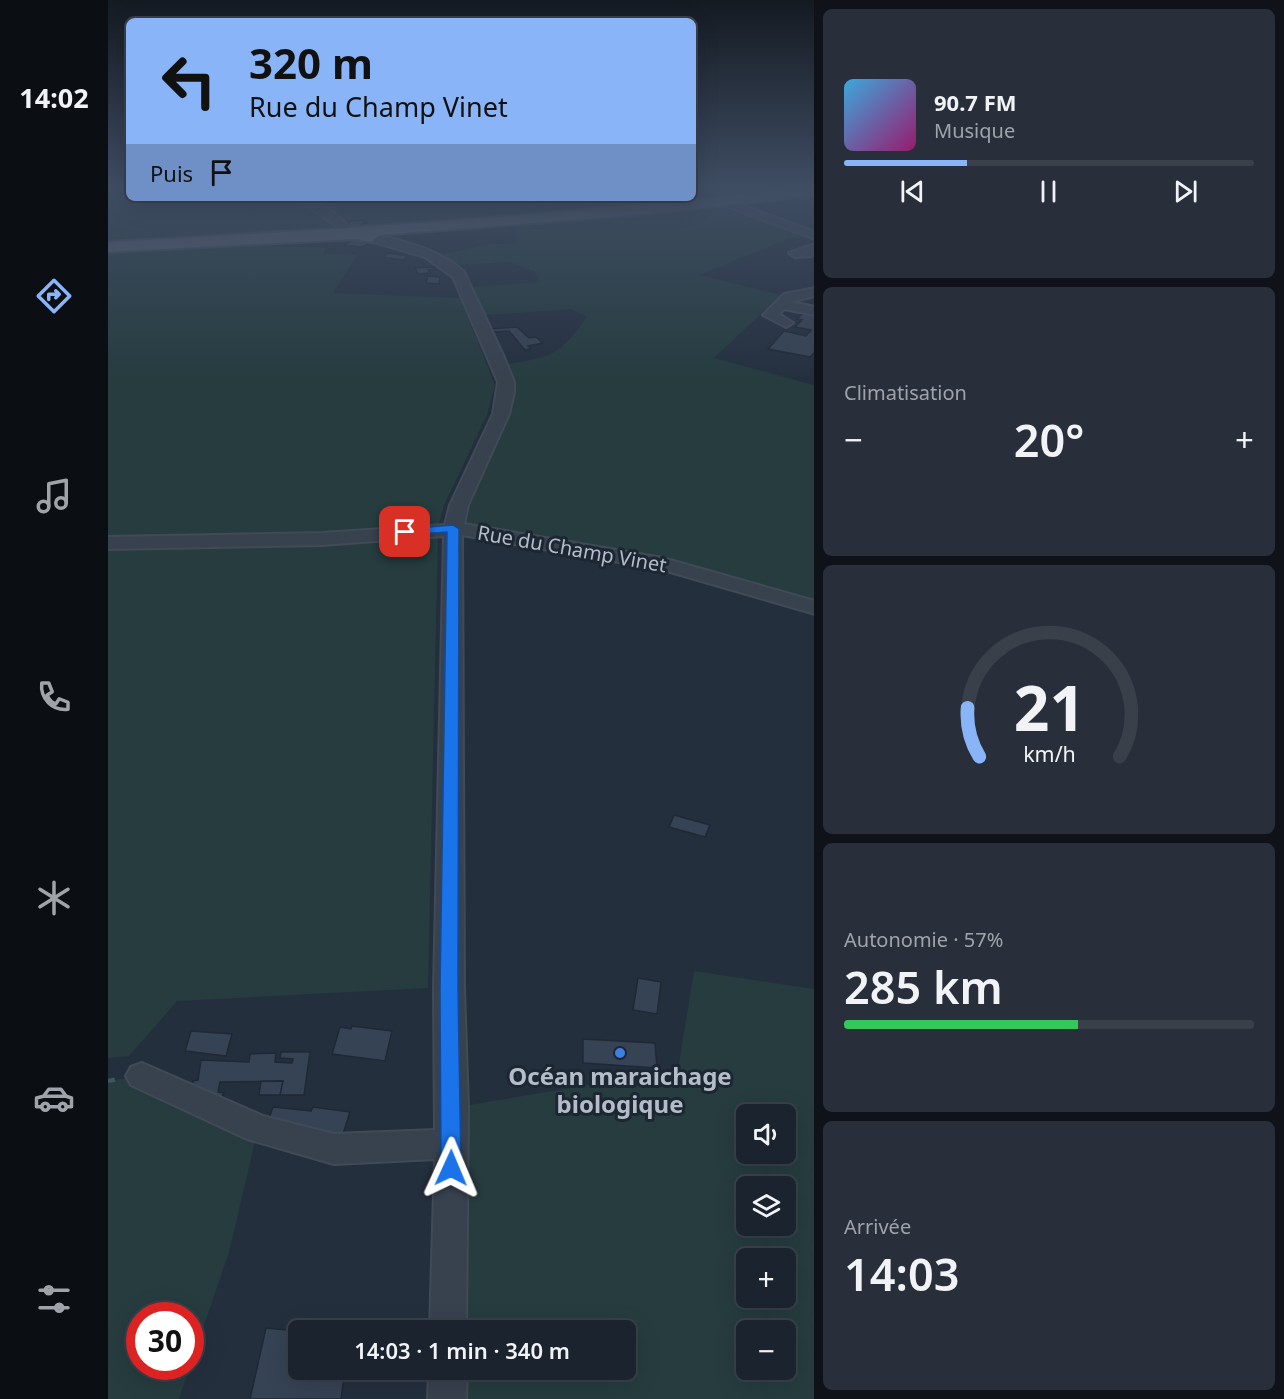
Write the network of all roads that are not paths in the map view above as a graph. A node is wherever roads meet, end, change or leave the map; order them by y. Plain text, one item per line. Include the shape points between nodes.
1 (424, 251) edge
2 (810, 251) edge
3 (795, 253) dead end
4 (814, 292) edge
5 (781, 304) junction
6 (814, 311) edge
7 (786, 323) dead end
8 (453, 529) junction
9 (108, 543) edge
10 (814, 608) edge
11 (142, 1076) dead end
12 (451, 1144) junction
13 (448, 1320) edge
14 (447, 1380) edge
15 (447, 1399) edge

1 - 8 street via 449,263 463,283 506,382 501,414 459,505
2 - 3 street
4 - 5 street via 789,297
5 - 6 street
5 - 7 street via 770,315
8 - 9 street, Rue du Champ Vinet via 322,539
8 - 10 street, Rue du Champ Vinet via 663,564
8 - 12 street
11 - 12 street via 258,1129 334,1149
12 - 13 street
14 - 15 street

